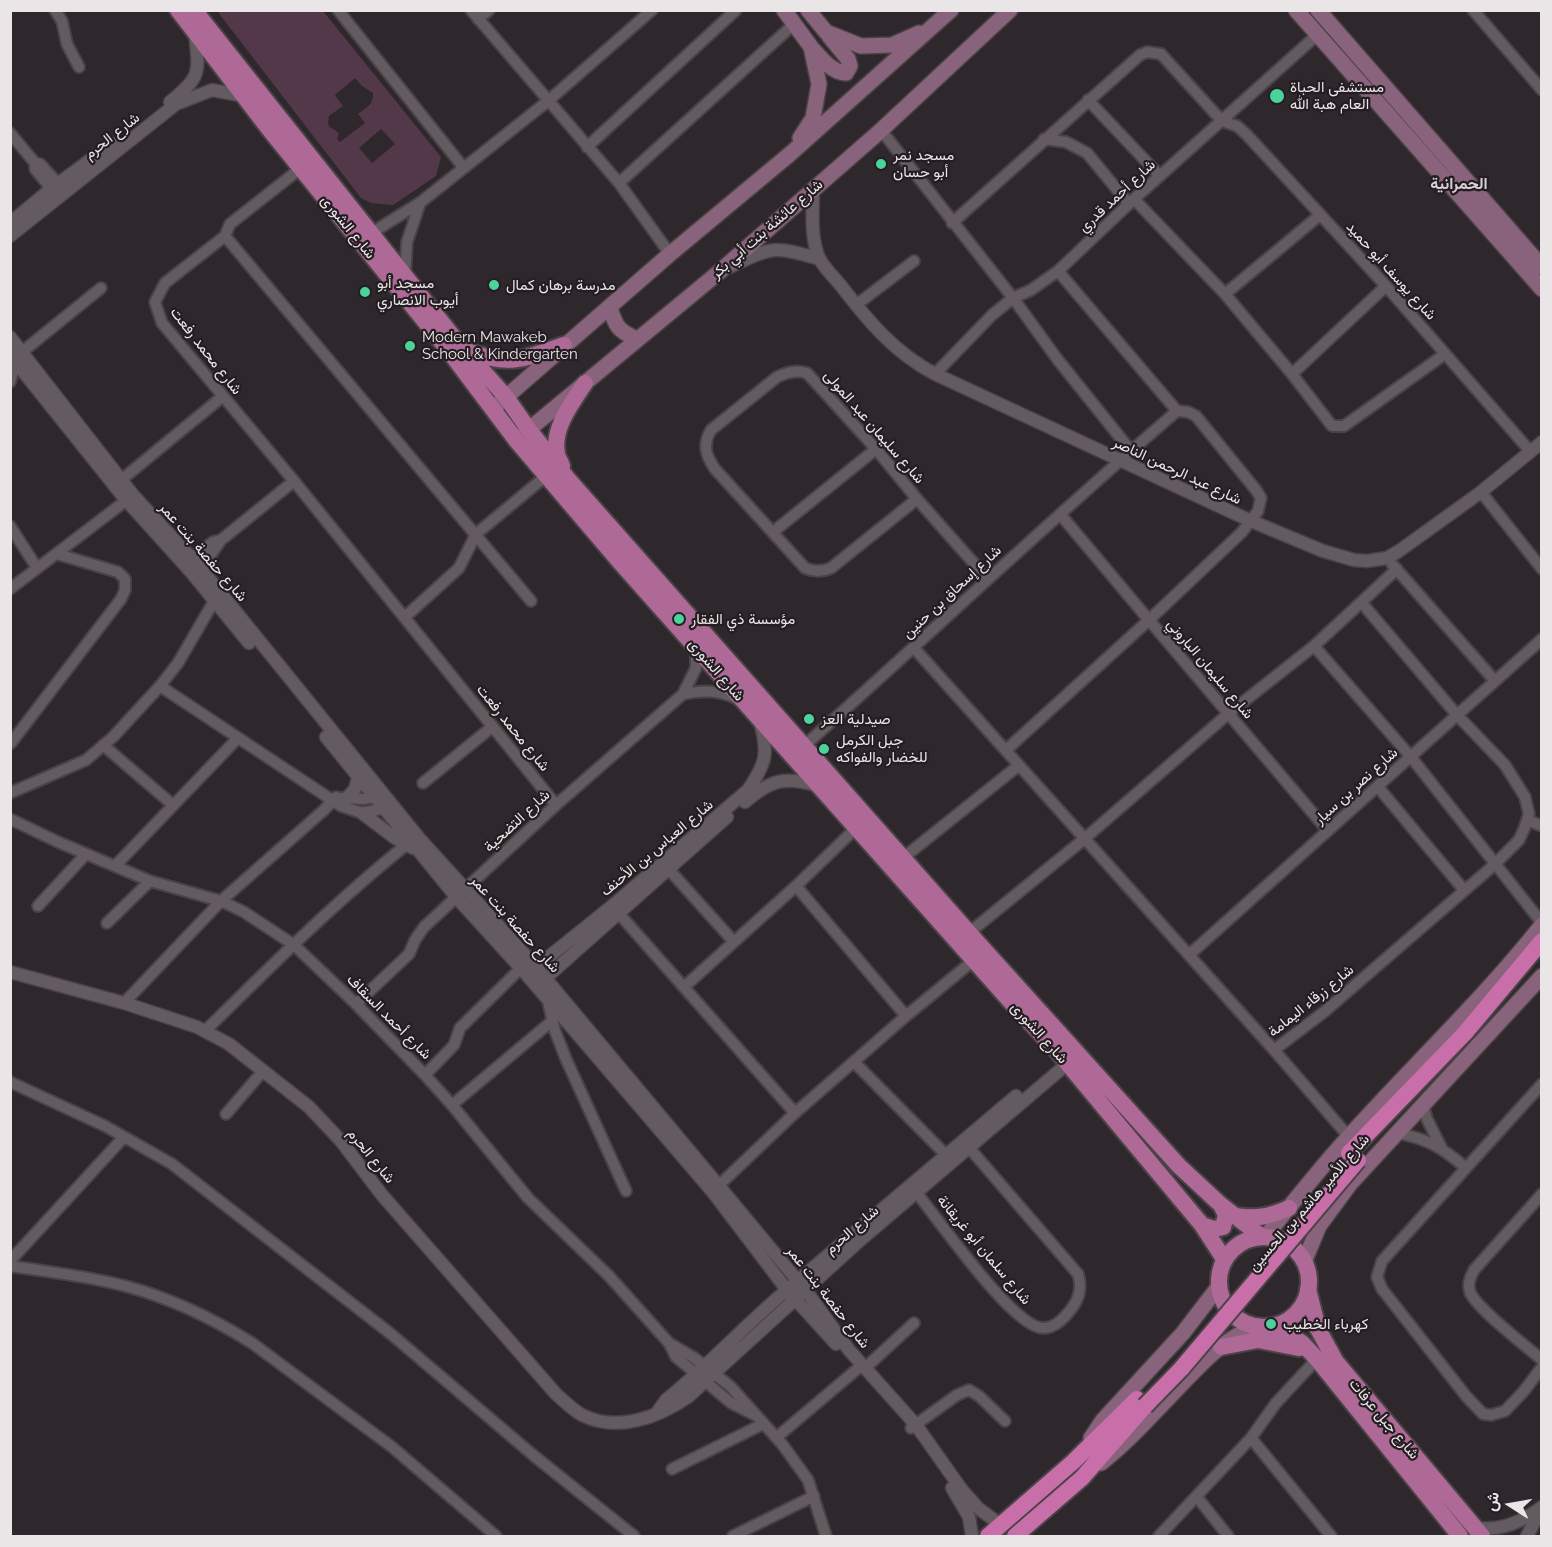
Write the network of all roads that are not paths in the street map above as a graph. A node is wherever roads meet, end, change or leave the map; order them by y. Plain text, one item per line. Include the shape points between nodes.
1 (55, 10) edge
2 (178, 10) edge
3 (194, 10) edge
4 (338, 10) edge
5 (489, 10) edge
6 (652, 10) edge
7 (736, 10) edge
8 (784, 10) edge
9 (808, 10) edge
10 (951, 10) edge
11 (1010, 10) edge
12 (1296, 10) edge
13 (1318, 10) edge
14 (1473, 10) edge
15 (475, 15) edge
16 (794, 24) junction
17 (933, 27) junction
18 (826, 32) junction
19 (195, 33) junction
20 (1317, 35) junction
21 (811, 47) junction
22 (79, 67) dead end
23 (1542, 90) edge
24 (244, 96) junction
25 (548, 100) junction
26 (1088, 100) junction
27 (1222, 121) junction
28 (881, 130) junction
29 (10, 133) edge
30 (1044, 139) junction
31 (587, 147) junction
32 (790, 154) junction
33 (463, 167) junction
34 (301, 168) junction
35 (1160, 176) junction
36 (619, 183) junction
37 (813, 189) junction
38 (58, 190) junction
39 (1132, 201) junction
40 (421, 202) junction
41 (1320, 215) junction
42 (10, 223) edge
43 (952, 223) junction
44 (370, 234) junction
45 (10, 236) edge
46 (225, 236) junction
47 (670, 254) junction
48 (820, 259) junction
49 (914, 261) dead end
50 (1542, 267) edge
51 (1058, 271) junction
52 (717, 273) junction
53 (405, 276) junction
54 (1386, 286) junction
55 (101, 288) dead end
56 (1542, 289) edge
57 (1225, 294) junction
58 (1013, 298) junction
59 (856, 305) junction
60 (610, 308) junction
61 (10, 337) edge
62 (636, 339) junction
63 (564, 345) junction
64 (465, 350) junction
65 (1445, 354) junction
66 (16, 356) edge
67 (935, 374) junction
68 (1292, 374) junction
69 (10, 382) edge
70 (585, 383) junction
71 (222, 397) junction
72 (506, 398) junction
73 (493, 410) junction
74 (1177, 411) junction
75 (523, 435) junction
76 (1542, 442) edge
77 (876, 449) junction
78 (1131, 451) junction
79 (1530, 451) junction
80 (1120, 461) junction
81 (546, 476) junction
82 (567, 478) junction
83 (294, 482) junction
84 (118, 483) junction
85 (1481, 492) junction
86 (130, 498) junction
87 (917, 500) junction
88 (1060, 514) junction
89 (1251, 521) junction
90 (10, 526) edge
91 (773, 532) junction
92 (476, 534) junction
93 (57, 554) junction
94 (1387, 558) junction
95 (191, 565) junction
96 (38, 568) junction
97 (1542, 568) edge
98 (1397, 569) junction
99 (987, 578) junction
100 (10, 589) edge
101 (216, 597) junction
102 (531, 601) dead end
103 (1360, 602) junction
104 (405, 617) junction
105 (1149, 620) junction
106 (1542, 639) edge
107 (696, 646) junction
108 (1314, 646) junction
109 (914, 648) junction
110 (1495, 681) junction
111 (160, 686) junction
112 (683, 694) junction
113 (744, 701) junction
114 (1228, 714) junction
115 (1456, 715) junction
116 (760, 721) junction
117 (492, 727) junction
118 (237, 739) junction
119 (11, 743) edge
120 (103, 745) junction
121 (804, 746) junction
122 (1006, 750) junction
123 (1411, 757) junction
124 (1018, 766) junction
125 (358, 778) junction
126 (423, 783) dead end
127 (820, 786) junction
128 (1378, 787) junction
129 (10, 794) edge
130 (379, 797) junction
131 (339, 799) junction
132 (173, 805) junction
133 (556, 805) junction
134 (388, 808) junction
135 (362, 813) junction
136 (10, 819) edge
137 (1527, 820) junction
138 (1542, 826) edge
139 (856, 828) junction
140 (1328, 831) junction
141 (1083, 840) junction
142 (406, 845) junction
143 (419, 852) junction
144 (86, 854) junction
145 (903, 858) junction
146 (1494, 865) junction
147 (115, 866) junction
148 (665, 866) junction
149 (150, 881) junction
150 (796, 886) junction
151 (1464, 890) junction
152 (461, 894) junction
153 (221, 901) junction
154 (38, 906) dead end
155 (616, 910) junction
156 (107, 922) dead end
157 (1542, 924) edge
158 (970, 932) junction
159 (1542, 941) edge
160 (734, 942) junction
161 (294, 945) junction
162 (1190, 955) junction
163 (1542, 958) edge
164 (974, 960) junction
165 (528, 970) junction
166 (10, 972) edge
167 (1540, 979) edge
168 (541, 982) junction
169 (684, 987) junction
170 (548, 1001) junction
171 (124, 1003) junction
172 (356, 1004) junction
173 (906, 1016) junction
174 (552, 1021) junction
175 (205, 1031) junction
176 (1274, 1050) junction
177 (1064, 1061) junction
178 (854, 1062) junction
179 (263, 1071) junction
180 (425, 1075) junction
181 (10, 1082) edge
182 (1542, 1084) edge
183 (452, 1105) junction
184 (1423, 1105) junction
185 (795, 1113) junction
186 (226, 1114) dead end
187 (1396, 1134) junction
188 (124, 1137) junction
189 (966, 1144) junction
190 (1441, 1147) junction
191 (1352, 1150) junction
192 (949, 1158) junction
193 (1465, 1167) junction
194 (716, 1189) junction
195 (914, 1189) junction
196 (626, 1191) dead end
197 (1300, 1194) junction
198 (1542, 1194) edge
199 (1289, 1208) junction
200 (1228, 1210) junction
201 (1202, 1225) junction
202 (1319, 1226) junction
203 (1263, 1237) junction
204 (855, 1239) junction
205 (1224, 1259) junction
206 (10, 1261) edge
207 (1304, 1262) junction
208 (10, 1266) edge
209 (792, 1286) junction
210 (1219, 1286) junction
211 (1308, 1289) junction
212 (806, 1291) junction
213 (795, 1300) junction
214 (914, 1323) dead end
215 (1273, 1326) junction
216 (1255, 1327) junction
217 (1317, 1329) junction
218 (1184, 1333) junction
219 (1215, 1351) junction
220 (1309, 1351) junction
221 (1542, 1360) edge
222 (862, 1367) junction
223 (1542, 1367) edge
224 (705, 1374) junction
225 (1141, 1402) junction
226 (1005, 1421) dead end
227 (763, 1424) junction
228 (913, 1427) junction
229 (777, 1437) junction
230 (1251, 1438) junction
231 (1073, 1462) junction
232 (672, 1468) dead end
233 (1082, 1478) junction
234 (814, 1496) junction
235 (1197, 1497) junction
236 (1542, 1508) edge
237 (1008, 1531) edge
238 (1472, 1534) edge
239 (496, 1536) edge
240 (634, 1536) edge
241 (733, 1536) edge
242 (826, 1536) edge
243 (972, 1536) edge
244 (988, 1536) edge
245 (1159, 1536) edge
246 (1228, 1536) edge
247 (1331, 1536) edge
248 (1527, 1536) edge

1 - 22 street
2 - 19 main road, شارع الشورى
3 - 44 main road, شارع الشورى
4 - 33 street
5 - 15 street
6 - 25 street
7 - 31 street
8 - 16 main road
9 - 18 main road
10 - 17 main road
11 - 28 main road, شارع عائشة بنت أبي بكر
12 - 20 main road
13 - 50 main road
14 - 23 street
15 - 25 street
16 - 21 main road
16 - 36 street
17 - 18 main road via 892,45 876,47 861,46
17 - 32 main road
18 - 21 main road via 848,59 849,70 834,70
19 - 24 main road, شارع الشورى
19 - 38 street, شارع الحرم via 198,63 193,82
20 - 27 street, شارع أحمد قدري
20 - 56 main road
21 - 32 main road via 819,84 818,101 813,118
24 - 34 main road, شارع الشورى
24 - 38 street, شارع الحرم via 212,90 176,104
25 - 31 street
25 - 33 street
26 - 27 street, شارع يوسف أبو حميد via 1140,55 1154,51
26 - 30 street
26 - 35 street
27 - 35 street, شارع أحمد قدري
27 - 41 street, شارع يوسف أبو حميد via 1247,135
28 - 37 main road, شارع عائشة بنت أبي بكر
28 - 43 street
29 - 38 street
30 - 39 street via 1066,142 1088,153
30 - 43 street
31 - 36 street
32 - 47 main road
33 - 40 street
34 - 46 street, شارع محمد رفعت via 238,216
34 - 73 main road, شارع الشورى
35 - 39 street, شارع أحمد قدري
36 - 47 street
37 - 48 street, شارع عبد الرحمن الناصر via 813,221
37 - 52 main road, شارع عائشة بنت أبي بكر
38 - 42 street, شارع الحرم
38 - 45 street, شارع الحرم
39 - 51 street, شارع أحمد قدري
39 - 57 street
40 - 44 street
40 - 53 street via 407,242
41 - 54 street, شارع يوسف أبو حميد
41 - 57 street
43 - 58 street
44 - 53 main road, شارع الشورى
46 - 71 street, شارع محمد رفعت via 165,283 155,302 162,323
46 - 92 street
47 - 60 main road
48 - 52 street via 774,249
48 - 59 street, شارع عبد الرحمن الناصر
49 - 59 street
51 - 58 street, شارع أحمد قدري
51 - 74 street
52 - 62 main road, شارع عائشة بنت أبي بكر
53 - 64 main road, شارع الشورى
54 - 65 street, شارع يوسف أبو حميد
54 - 68 street
55 - 66 street
57 - 68 street
58 - 67 street, شارع أحمد قدري
58 - 78 street
59 - 67 street, شارع عبد الرحمن الناصر via 899,352
60 - 62 main road via 619,330
60 - 63 main road
61 - 66 street, شارع حفصة بنت عمر
62 - 70 main road, شارع عائشة بنت أبي بكر
63 - 64 main road via 515,361
63 - 72 main road
64 - 72 main road, شارع الشورى
65 - 68 street via 1338,427 1332,426
65 - 79 street, شارع يوسف أبو حميد
66 - 69 street
66 - 84 street, شارع حفصة بنت عمر
67 - 80 street, شارع عبد الرحمن الناصر
70 - 75 main road, شارع عائشة بنت أبي بكر
70 - 82 main road via 561,423 558,436 557,453
71 - 83 street, شارع محمد رفعت
71 - 84 street
72 - 73 main road
72 - 75 main road, شارع الشورى
73 - 75 main road, شارع الشورى
74 - 78 street, شارع إسحاق بن حنين
74 - 89 street via 1196,416 1256,490 1260,505
75 - 81 main road, شارع الشورى
75 - 82 main road, شارع الشورى
76 - 79 street
77 - 87 street, شارع سليمان عبد المولى
77 - 91 street
77 - 91 street, شارع سليمان عبد المولى via 807,373 777,376 711,430 705,449 715,469
78 - 80 street, شارع إسحاق بن حنين
79 - 85 street
80 - 88 street, شارع إسحاق بن حنين
80 - 89 street, شارع عبد الرحمن الناصر
81 - 92 street
81 - 107 main road, شارع الشورى
82 - 121 main road, شارع الشورى
83 - 95 street via 221,540 212,553
83 - 104 street, شارع محمد رفعت
84 - 86 street, شارع حفصة بنت عمر
85 - 94 street
85 - 97 street
86 - 93 street
86 - 95 street, شارع حفصة بنت عمر
87 - 91 street, شارع سليمان عبد المولى via 826,570 805,568
87 - 99 street, شارع سليمان عبد المولى
88 - 99 street, شارع إسحاق بن حنين
88 - 105 street
89 - 94 street, شارع عبد الرحمن الناصر via 1338,556 1367,561
89 - 105 street
90 - 96 street
92 - 102 street
92 - 104 street via 459,568
93 - 96 street
93 - 119 street via 123,575 125,590
94 - 98 street
95 - 101 street, شارع حفصة بنت عمر
96 - 100 street
98 - 103 street
98 - 110 street
99 - 109 street, شارع إسحاق بن حنين
101 - 111 street
101 - 125 street, شارع حفصة بنت عمر
101 - 130 street, شارع حفصة بنت عمر
103 - 108 street
103 - 115 street
104 - 117 street, شارع محمد رفعت
105 - 114 street, شارع سليمان الباروني
105 - 122 street, شارع سليمان الباروني
106 - 110 street, شارع نصر بن سيار
107 - 112 street, شارع التضحية via 696,668
107 - 113 main road, شارع الشورى
108 - 114 street
108 - 123 street
109 - 121 street, شارع إسحاق بن حنين
109 - 122 street, شارع زرقاء اليمامة
110 - 115 street, شارع نصر بن سيار
111 - 118 street
111 - 120 street
112 - 113 street via 716,691
112 - 133 street, شارع التضحية
113 - 116 main road, شارع الشورى
114 - 140 street, شارع سليمان الباروني
114 - 141 street
115 - 123 street, شارع نصر بن سيار
115 - 137 street via 1505,765 1528,806
116 - 127 main road, شارع الشورى
116 - 148 street, شارع العباس بن الأحنف via 766,752 760,772 748,790
117 - 126 street
117 - 133 street, شارع محمد رفعت
118 - 131 street via 323,794
118 - 132 street
120 - 129 street via 86,760
120 - 132 street
121 - 145 main road, شارع الشورى
122 - 124 street, شارع زرقاء اليمامة
123 - 128 street, شارع نصر بن سيار
123 - 146 street
124 - 141 street, شارع زرقاء اليمامة
124 - 145 street
125 - 130 street, شارع حفصة بنت عمر
125 - 131 street via 355,789
127 - 139 main road, شارع الشورى
127 - 148 street, شارع العباس بن الأحنف via 793,779 765,787
128 - 140 street, شارع نصر بن سيار
128 - 151 street
130 - 131 street
130 - 134 street, شارع حفصة بنت عمر
131 - 135 street
131 - 153 street
132 - 147 street
133 - 152 street, شارع التضحية
134 - 135 street
134 - 143 street, شارع حفصة بنت عمر
134 - 152 street, شارع حفصة بنت عمر
135 - 142 street
136 - 144 street, شارع أحمد السقاف
137 - 138 street
137 - 146 street, شارع زرقاء اليمامة via 1519,840
139 - 150 street
139 - 164 main road, شارع الشورى
140 - 162 street, شارع نصر بن سيار
141 - 158 street
141 - 162 street, شارع زرقاء اليمامة
142 - 143 street
142 - 161 street
143 - 152 street, شارع حفصة بنت عمر
144 - 147 street, شارع أحمد السقاف
144 - 154 street
145 - 158 main road, شارع الشورى
146 - 151 street, شارع زرقاء اليمامة
146 - 157 street
147 - 149 street, شارع أحمد السقاف
148 - 155 street, شارع العباس بن الأحنف
148 - 160 street
149 - 153 street, شارع أحمد السقاف
149 - 156 street
150 - 160 street
150 - 173 street
151 - 176 street, شارع زرقاء اليمامة via 1324,1012
152 - 165 street, شارع حفصة بنت عمر
152 - 172 street, شارع التضحية via 418,934 410,954
153 - 161 street, شارع أحمد السقاف
153 - 171 street
155 - 165 street, شارع العباس بن الأحنف
155 - 168 street, شارع العباس بن الأحنف
155 - 169 street
157 - 191 main road, شارع الأمير هاشم بن الحسين
158 - 200 main road, شارع الشورى via 1179,1166
159 - 191 highway, شارع الأمير هاشم بن الحسين via 1465,1034
160 - 169 street
161 - 172 street, شارع أحمد السقاف
161 - 175 street
162 - 176 street, شارع زرقاء اليمامة
163 - 191 highway, شارع الأمير هاشم بن الحسين via 1500,1009
164 - 173 street
164 - 177 main road, شارع الشورى
165 - 168 street, شارع حفصة بنت عمر
165 - 180 street via 460,1028 454,1045
166 - 171 street, شارع الحرم
167 - 184 main road, شارع الأمير هاشم بن الحسين
168 - 170 street, شارع حفصة بنت عمر
168 - 194 street, شارع حفصة بنت عمر
169 - 185 street
170 - 174 street
170 - 194 street, شارع حفصة بنت عمر
171 - 175 street, شارع الحرم
172 - 180 street, شارع أحمد السقاف
173 - 178 street
174 - 183 street
174 - 196 street
175 - 179 street, شارع الحرم
176 - 191 street
177 - 189 street, شارع الحرم
177 - 201 main road, شارع الشورى
178 - 185 street
178 - 192 street
179 - 186 street
179 - 224 street, شارع الحرم via 309,1107 573,1409 597,1420 639,1420 674,1406
180 - 183 street, شارع أحمد السقاف
181 - 188 street
182 - 193 street
183 - 224 street, شارع أحمد السقاف via 528,1198 609,1276 669,1343 682,1349
184 - 187 main road, شارع الأمير هاشم بن الحسين
184 - 190 street
185 - 194 street
187 - 190 street
187 - 202 main road, شارع الأمير هاشم بن الحسين via 1350,1184
188 - 206 street
188 - 240 street via 172,1164 391,1334
189 - 192 street, شارع الحرم
189 - 195 street, شارع سلمان أبو غريقانة via 1078,1274 1079,1299 1058,1324 1037,1327 1017,1314 945,1232
190 - 193 street
191 - 197 main road, شارع الأمير هاشم بن الحسين
191 - 225 highway, شارع الأمير هاشم بن الحسين, bridge via 1181,1369
192 - 195 street, شارع الحرم
193 - 223 street via 1382,1261 1377,1271 1379,1284 1483,1414 1505,1411
194 - 209 street, شارع حفصة بنت عمر
195 - 204 street, شارع الحرم
197 - 199 main road, شارع الأمير هاشم بن الحسين
197 - 202 main road via 1293,1217 1296,1225 1307,1230
198 - 221 street via 1474,1270 1469,1284 1479,1305
199 - 200 main road via 1255,1218
199 - 203 main road, شارع الأمير هاشم بن الحسين
200 - 201 main road via 1223,1227
200 - 203 main road, شارع الشورى
201 - 205 main road, شارع الشورى
202 - 207 main road, شارع الأمير هاشم بن الحسين
203 - 205 main road via 1240,1243
203 - 207 main road via 1288,1244
204 - 209 street, شارع الحرم
204 - 212 street, شارع الحرم
205 - 210 main road
207 - 211 main road
208 - 239 street via 134,1288 228,1328 392,1447
209 - 212 street, شارع حفصة بنت عمر
209 - 213 street, شارع حفصة بنت عمر
209 - 224 street, شارع الحرم
210 - 216 main road via 1224,1305 1237,1319
210 - 218 main road, شارع الأمير هاشم بن الحسين
211 - 215 main road via 1302,1306 1290,1319
211 - 217 main road, شارع جبل عرفات
212 - 213 street, شارع الحرم
212 - 222 street, شارع حفصة بنت عمر
213 - 222 street, شارع حفصة بنت عمر
213 - 224 street, شارع الحرم
214 - 222 street
215 - 216 main road
215 - 220 main road, شارع جبل عرفات
216 - 219 main road, شارع الأمير هاشم بن الحسين via 1240,1332
217 - 220 main road via 1308,1333
217 - 238 main road, شارع جبل عرفات via 1336,1362
218 - 219 main road via 1202,1326 1211,1328 1215,1332
218 - 231 main road, شارع الأمير هاشم بن الحسين via 1103,1420
219 - 220 main road via 1258,1340
219 - 233 main road, شارع الأمير هاشم بن الحسين via 1122,1446
220 - 230 street
220 - 238 main road, شارع جبل عرفات
222 - 228 street, شارع حفصة بنت عمر
222 - 229 street
224 - 227 street, شارع أحمد السقاف via 731,1403 755,1415
225 - 231 highway, شارع الأمير هاشم بن الحسين
225 - 233 highway, شارع الأمير هاشم بن الحسين
226 - 228 street via 969,1390
227 - 229 street
227 - 232 street
228 - 237 street, شارع حفصة بنت عمر via 966,1495
228 - 243 street, شارع حفصة بنت عمر via 964,1507
229 - 234 street via 801,1467
230 - 235 street
230 - 247 street
231 - 237 highway, شارع الأمير هاشم بن الحسين
233 - 237 highway, شارع الأمير هاشم بن الحسين
234 - 241 street
234 - 242 street
235 - 245 street
235 - 246 street
236 - 238 street via 1506,1527
236 - 248 street
237 - 244 highway, شارع الأمير هاشم بن الحسين

